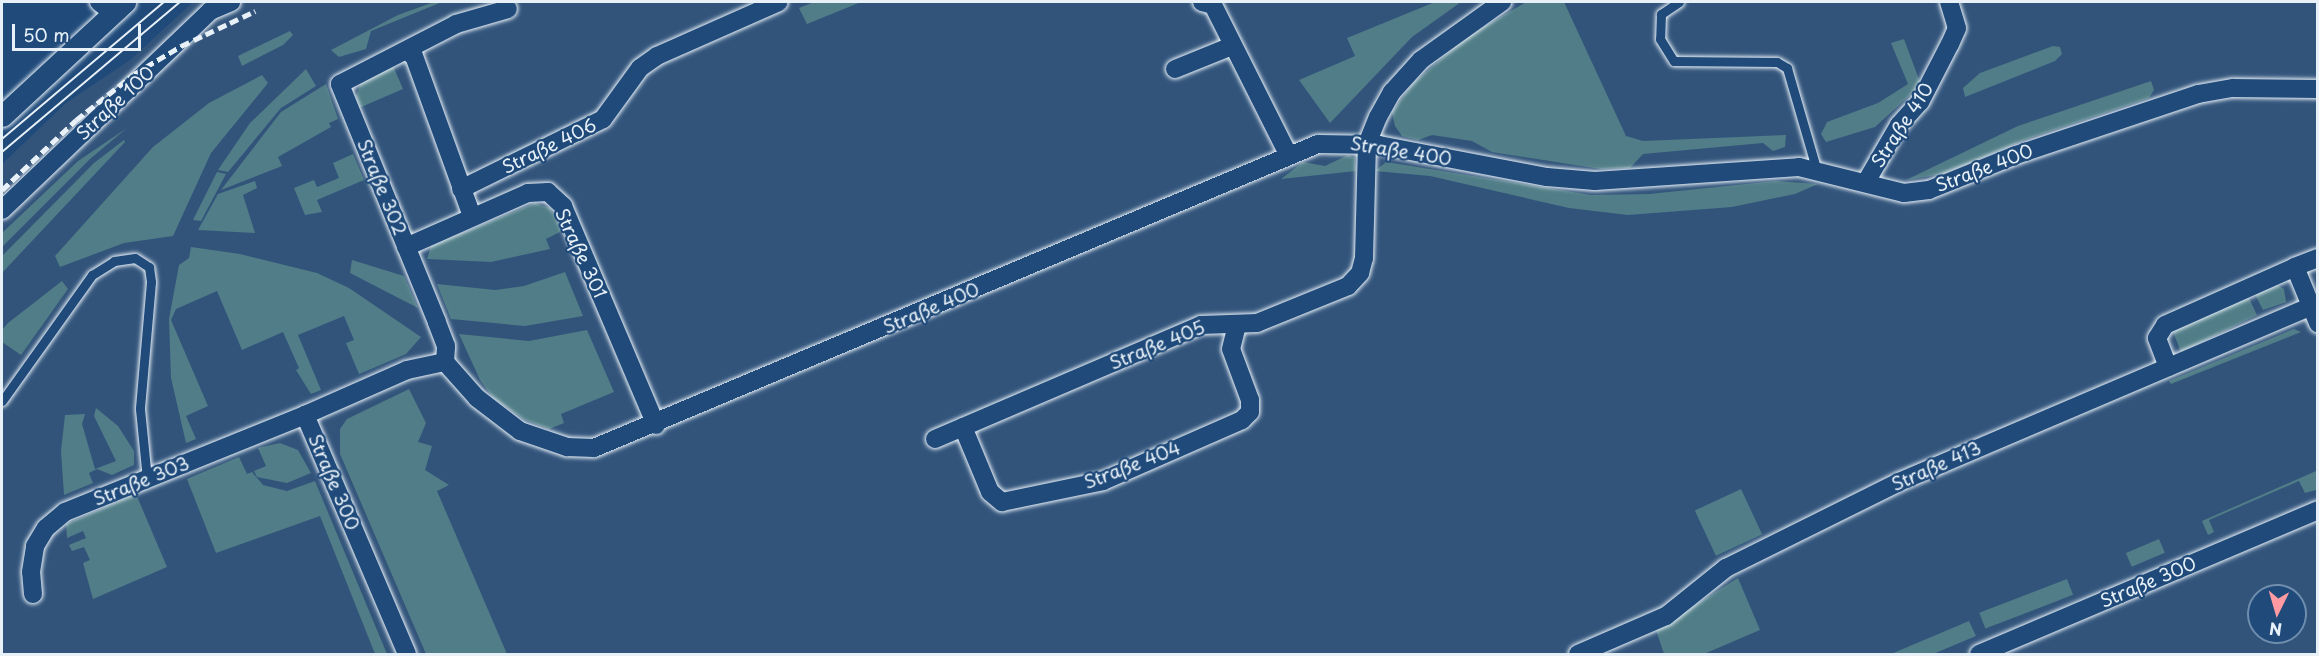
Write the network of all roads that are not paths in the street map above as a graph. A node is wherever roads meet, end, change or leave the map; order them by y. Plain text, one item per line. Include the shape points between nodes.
1 (231, 2) edge
2 (779, 2) edge
3 (1502, 2) edge
4 (1679, 2) edge
5 (1949, 2) edge
6 (1211, 3) edge
7 (112, 5) edge
8 (508, 9) dead end
9 (1232, 46) junction
10 (408, 52) junction
11 (1175, 69) dead end
12 (2318, 88) edge
13 (2, 116) edge
14 (1367, 144) junction
15 (1287, 154) junction
16 (1817, 171) junction
17 (1866, 182) junction
18 (461, 189) junction
19 (2, 210) edge
20 (472, 216) junction
21 (406, 247) junction
22 (2318, 258) edge
23 (2295, 267) junction
24 (2314, 315) edge
25 (1238, 325) junction
26 (445, 362) junction
27 (2168, 367) junction
28 (2, 401) edge
29 (305, 415) junction
30 (656, 425) junction
31 (963, 427) junction
32 (935, 439) dead end
33 (147, 479) junction
34 (2318, 510) edge
35 (33, 594) dead end
36 (407, 654) edge
37 (1578, 654) edge
38 (1979, 654) edge

1 - 19 street, Straße 100 via 210,11
2 - 18 street, Straße 406 via 657,56 640,69 603,119
3 - 14 street via 1421,60 1392,92
4 - 16 lane via 1661,14 1660,39 1674,61 1777,62 1787,68
5 - 17 street, Straße 410 via 1957,28 1950,44 1920,102 1899,125
6 - 9 street
7 - 13 street
8 - 10 street via 456,24
9 - 11 street
9 - 15 street
10 - 18 street via 414,56
10 - 21 street, Straße 302 via 340,84
12 - 17 street, Straße 400 via 2233,88 2198,94 2016,155 1929,190 1904,193
14 - 15 street, Straße 400 via 1318,144
14 - 16 street, Straße 400 via 1547,177 1595,181 1799,167
14 - 25 street, Straße 405 via 1364,258 1360,273 1348,286 1257,322
15 - 30 street, Straße 400
16 - 17 street, Straße 400
18 - 20 street
20 - 21 street, Straße 301
20 - 30 street, Straße 301 via 528,193 548,192 563,207
21 - 26 street, Straße 302 via 446,346
22 - 23 street
23 - 24 street
23 - 27 street via 2165,325 2157,338
24 - 27 street, Straße 413
25 - 31 street, Straße 405 via 1201,325
25 - 31 street, Straße 404 via 1231,349 1250,400 1250,412 1242,420 1103,481 1002,502 990,492
26 - 29 street, Straße 300 via 406,370
26 - 30 street, Straße 400 via 499,419 543,440 594,448
27 - 37 street, Straße 413 via 1899,482 1769,545 1726,568 1666,616
28 - 33 lane via 92,275 114,261 135,258 149,267 151,282 140,409
29 - 33 street, Straße 303
29 - 36 street, Straße 300
31 - 32 street, Straße 405
33 - 35 street, Straße 303 via 65,512 46,528 35,546 30,572
34 - 38 street, Straße 300

